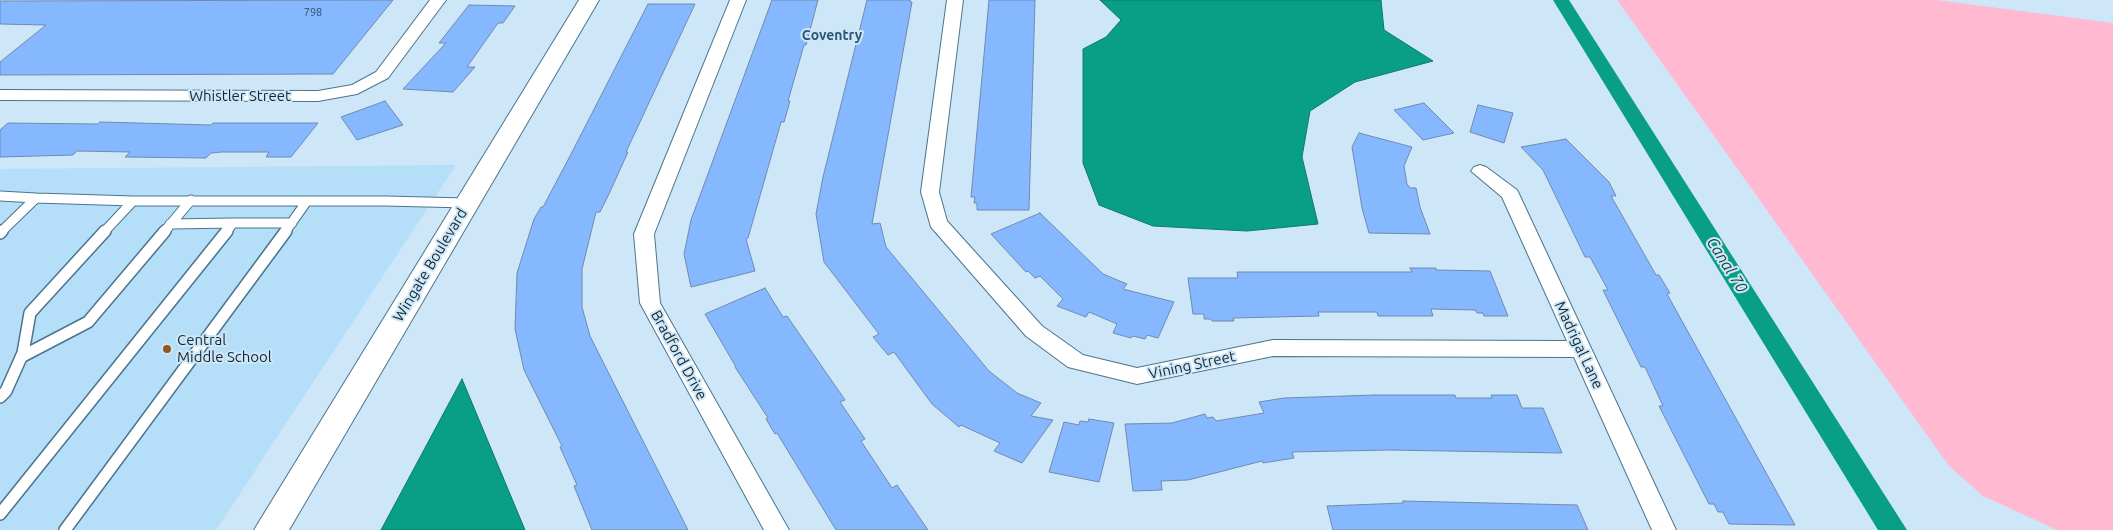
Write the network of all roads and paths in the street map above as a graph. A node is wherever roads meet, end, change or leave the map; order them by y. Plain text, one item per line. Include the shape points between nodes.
1 (438, 0) edge
2 (589, 0) edge
3 (738, 0) edge
4 (955, 0) edge
5 (0, 95) edge
6 (1480, 171) dead end
7 (0, 196) edge
8 (36, 198) junction
9 (133, 200) junction
10 (191, 200) junction
11 (307, 201) junction
12 (467, 203) junction
13 (292, 223) junction
14 (170, 224) junction
15 (234, 224) junction
16 (0, 233) edge
17 (1580, 349) junction
18 (22, 357) junction
19 (0, 398) edge
20 (0, 514) edge
21 (65, 530) edge
22 (271, 530) edge
23 (777, 530) edge
24 (1664, 530) edge

1 - 5 street, Whistler Street via 382,75 357,89 318,96
2 - 12 street, Wingate Boulevard
3 - 23 street, Bradford Drive via 644,234 650,303
4 - 17 street, Vining Street via 930,192 938,223 1034,331 1076,362 1137,376 1273,348
6 - 17 street, Madrigal Lane via 1510,194
7 - 8 lane
8 - 9 lane
8 - 16 lane
9 - 10 lane
9 - 18 lane via 30,313
10 - 11 lane
10 - 14 lane
11 - 12 lane
11 - 13 lane
12 - 22 street, Wingate Boulevard
13 - 15 lane
13 - 21 lane
14 - 15 lane
14 - 18 lane via 88,322
15 - 20 lane
17 - 24 street, Madrigal Lane
18 - 19 lane

